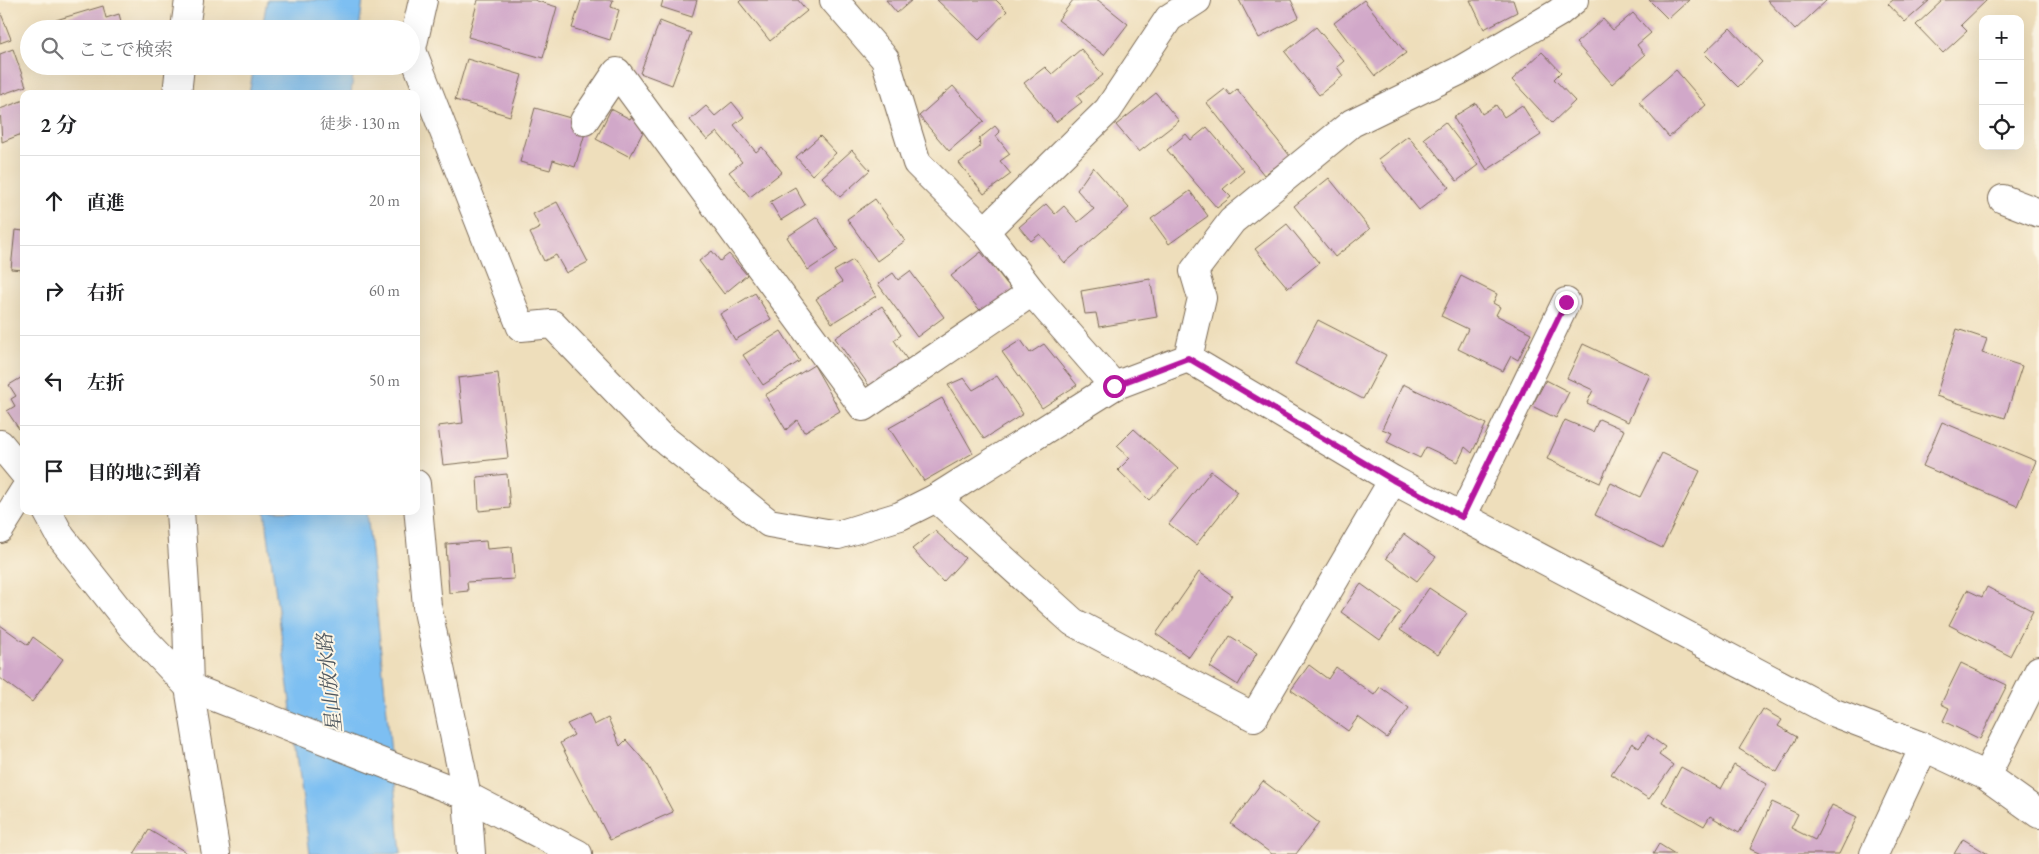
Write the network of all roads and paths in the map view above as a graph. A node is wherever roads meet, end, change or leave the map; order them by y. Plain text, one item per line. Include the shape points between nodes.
1 (189, 0) edge
2 (423, 0) edge
3 (834, 0) edge
4 (1197, 0) edge
5 (1574, 0) edge
6 (186, 20) edge
7 (418, 20) edge
8 (420, 69) edge
9 (179, 75) edge
10 (410, 75) edge
11 (177, 90) edge
12 (409, 90) edge
13 (584, 121) dead end
14 (2004, 199) dead end
15 (2039, 213) edge
16 (985, 231) junction
17 (1032, 292) junction
18 (1566, 302) dead end
19 (1188, 358) junction
20 (1114, 386) junction
21 (0, 444) edge
22 (20, 468) edge
23 (1393, 480) junction
24 (20, 497) edge
25 (936, 498) junction
26 (49, 515) edge
27 (180, 515) edge
28 (419, 515) edge
29 (1462, 517) junction
30 (0, 529) edge
31 (2039, 670) edge
32 (189, 687) junction
33 (1924, 747) junction
34 (1986, 776) junction
35 (467, 796) junction
36 (2039, 814) edge
37 (216, 854) edge
38 (471, 854) edge
39 (578, 854) edge
40 (1874, 854) edge

1 - 6 street
2 - 7 street
3 - 16 street via 885,59 918,163
4 - 16 street via 1169,18 1108,110
5 - 19 street via 1459,71 1352,123 1232,221 1194,271 1202,298
8 - 25 street via 521,328 552,324 659,435 769,522 838,535 900,516
9 - 11 street
10 - 12 street
13 - 17 street via 617,72 863,408
14 - 15 street
16 - 17 street
17 - 20 street
18 - 29 street
19 - 20 street
19 - 23 street
20 - 25 street
21 - 22 street
23 - 25 street via 1254,717 1073,622
23 - 29 street
24 - 30 street
26 - 32 street via 61,537 127,620
27 - 32 street
28 - 35 street via 427,606
29 - 33 street via 1832,712
31 - 34 street
32 - 35 street
32 - 37 street
33 - 34 street
33 - 40 street
34 - 36 street
35 - 38 street
35 - 39 street

